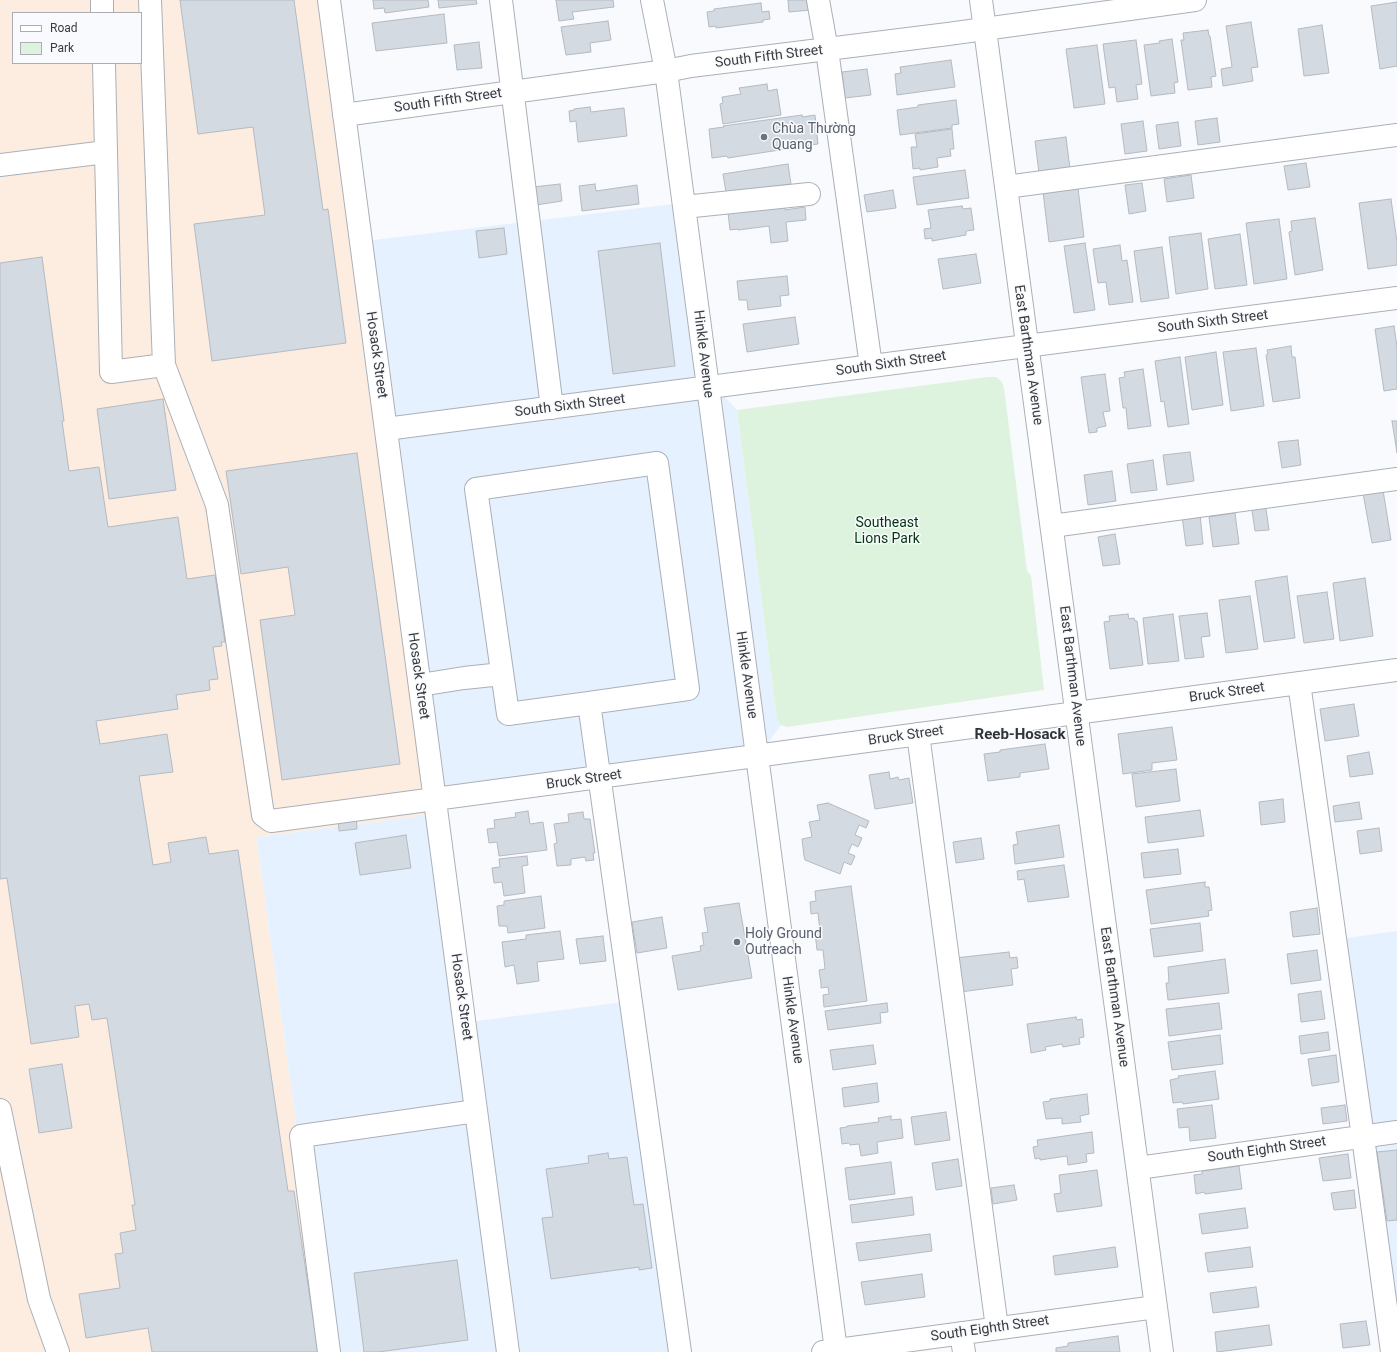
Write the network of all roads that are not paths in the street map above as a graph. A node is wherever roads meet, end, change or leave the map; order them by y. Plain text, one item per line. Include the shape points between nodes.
1 (102, 0) edge
2 (150, 0) edge
3 (329, 0) edge
4 (501, 0) edge
5 (652, 0) edge
6 (818, 0) edge
7 (981, 0) edge
8 (1195, 0) edge
9 (102, 12) edge
10 (985, 28) junction
11 (827, 50) junction
12 (104, 64) edge
13 (666, 71) junction
14 (513, 92) junction
15 (344, 115) junction
16 (1397, 135) edge
17 (106, 152) junction
18 (0, 164) edge
19 (1006, 187) junction
20 (809, 194) dead end
21 (684, 207) junction
22 (1397, 298) edge
23 (1027, 345) junction
24 (164, 365) junction
25 (871, 366) junction
26 (708, 388) junction
27 (552, 408) junction
28 (386, 429) junction
29 (1397, 479) edge
30 (1052, 526) junction
31 (1397, 670) edge
32 (502, 674) junction
33 (1299, 683) junction
34 (420, 685) junction
35 (589, 703) junction
36 (1076, 713) junction
37 (918, 734) junction
38 (757, 756) junction
39 (600, 778) junction
40 (424, 801) junction
41 (0, 1110) edge
42 (476, 1111) junction
43 (1397, 1132) edge
44 (1363, 1137) junction
45 (1138, 1168) junction
46 (1156, 1307) junction
47 (997, 1328) junction
48 (962, 1343) edge
49 (830, 1351) edge
50 (58, 1352) edge
51 (329, 1352) edge
52 (508, 1352) edge
53 (680, 1352) edge
54 (1162, 1352) edge
55 (1392, 1352) edge

1 - 9 street
2 - 24 street, Bruck Street
3 - 15 street, Hosack Street
4 - 14 street
5 - 13 street, Hinkle Avenue
6 - 11 street
7 - 10 street, East Barthman Avenue
8 - 10 street, South Fifth Street
10 - 11 street, South Fifth Street
10 - 19 street, East Barthman Avenue
11 - 13 street, South Fifth Street
11 - 25 street
12 - 17 street
13 - 14 street, South Fifth Street
13 - 21 street, Hinkle Avenue
14 - 15 street, South Fifth Street
14 - 27 street
15 - 28 street, Hosack Street
16 - 19 street
17 - 18 street
17 - 24 street via 111,372
19 - 23 street, East Barthman Avenue
20 - 21 street
21 - 26 street, Hinkle Avenue
22 - 23 street, South Sixth Street
23 - 25 street, South Sixth Street
23 - 30 street, East Barthman Avenue
24 - 40 street, Bruck Street via 217,505 263,816 271,821
25 - 26 street, South Sixth Street
26 - 27 street, South Sixth Street
26 - 38 street, Hinkle Avenue
27 - 28 street, South Sixth Street
28 - 34 street, Hosack Street
29 - 30 street
30 - 36 street, East Barthman Avenue
31 - 33 street, Bruck Street
32 - 34 street
32 - 35 street via 508,714
32 - 35 street via 476,489 657,463 688,689
33 - 36 street, Bruck Street
33 - 44 street
34 - 40 street, Hosack Street
35 - 39 street
36 - 37 street, Bruck Street
36 - 45 street, East Barthman Avenue
37 - 38 street, Bruck Street
37 - 47 street
38 - 39 street, Bruck Street
38 - 49 street, Hinkle Avenue
39 - 40 street, Bruck Street
39 - 53 street
40 - 42 street, Hosack Street
41 - 50 street via 39,1299
42 - 51 street via 301,1136
42 - 52 street, Hosack Street
43 - 44 street, South Eighth Street
44 - 45 street, South Eighth Street
44 - 55 street
45 - 46 street, East Barthman Avenue
46 - 47 street, South Eighth Street
46 - 54 street, East Barthman Avenue
47 - 48 street, South Eighth Street
48 - 49 street, South Eighth Street

